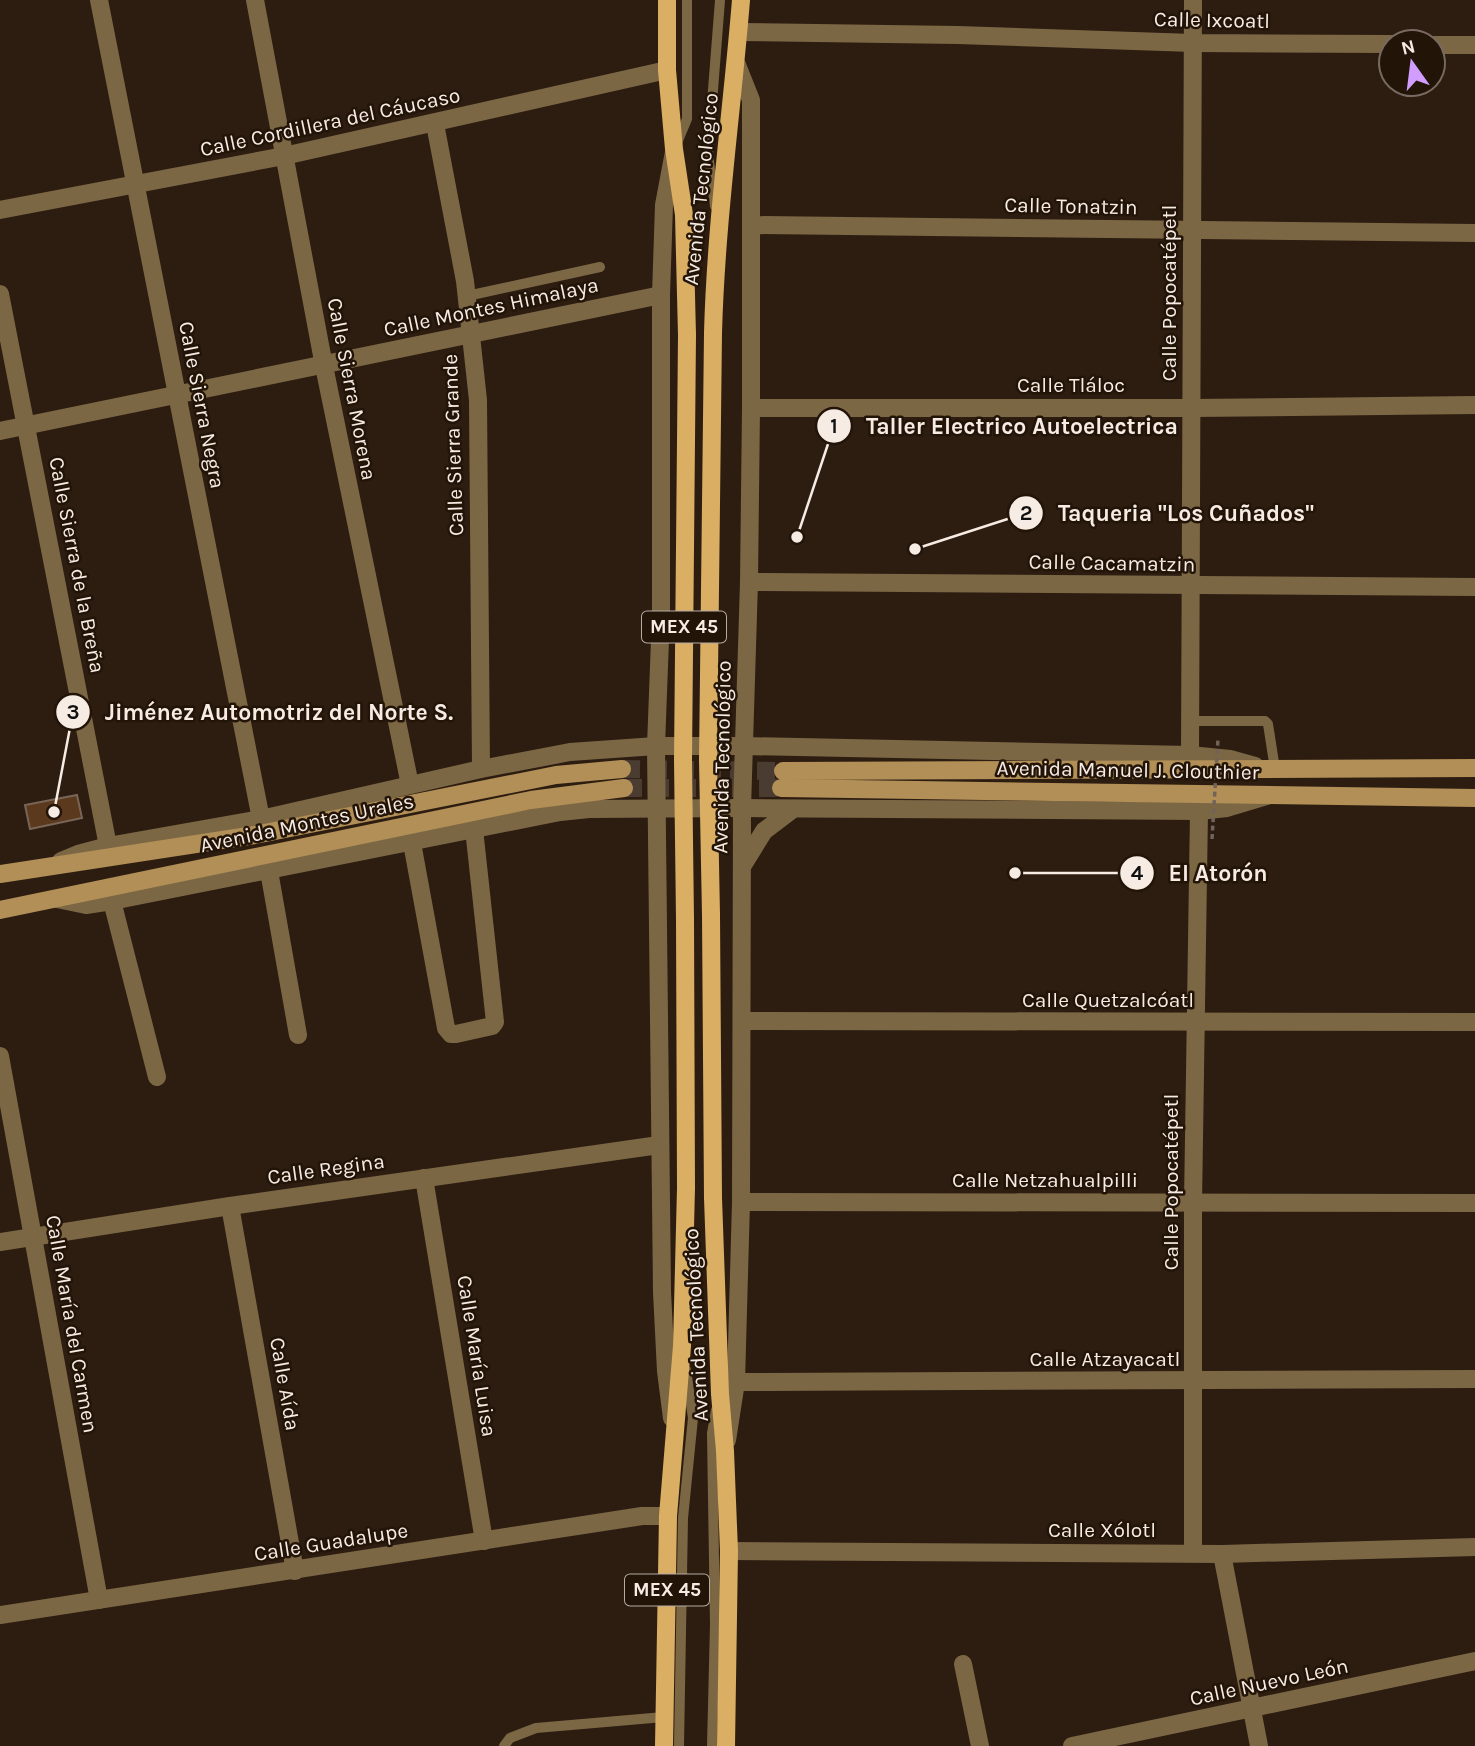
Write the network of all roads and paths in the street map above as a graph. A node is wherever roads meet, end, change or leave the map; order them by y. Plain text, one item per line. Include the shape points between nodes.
1 (99, 0) edge
2 (255, 0) edge
3 (667, 0) edge
4 (687, 0) edge
5 (720, 0) edge
6 (741, 0) edge
7 (1193, 0) edge
8 (739, 32) junction
9 (1193, 43) junction
10 (1377, 44) edge
11 (1447, 45) edge
12 (1475, 45) edge
13 (737, 65) junction
14 (667, 70) junction
15 (435, 124) junction
16 (674, 149) junction
17 (284, 156) junction
18 (135, 186) junction
19 (0, 210) edge
20 (751, 225) junction
21 (718, 226) junction
22 (1191, 231) junction
23 (1475, 233) edge
24 (600, 267) dead end
25 (0, 293) edge
26 (661, 295) junction
27 (467, 296) junction
28 (472, 335) junction
29 (324, 366) junction
30 (177, 395) junction
31 (1475, 405) edge
32 (751, 408) junction
33 (1192, 408) junction
34 (27, 426) junction
35 (0, 431) edge
36 (749, 582) junction
37 (1192, 587) junction
38 (1475, 587) edge
39 (1191, 721) junction
40 (1217, 739) dead end
41 (656, 746) junction
42 (744, 746) junction
43 (1190, 754) junction
44 (1475, 768) edge
45 (481, 769) junction
46 (622, 769) tunnel mouth
47 (1270, 769) junction
48 (410, 785) junction
49 (624, 788) tunnel mouth
50 (1270, 795) junction
51 (1475, 797) edge
52 (742, 808) junction
53 (793, 808) junction
54 (657, 809) junction
55 (1199, 811) junction
56 (261, 819) junction
57 (474, 829) junction
58 (1212, 839) dead end
59 (412, 843) junction
60 (108, 846) junction
61 (743, 865) junction
62 (49, 867) junction
63 (269, 871) junction
64 (0, 874) edge
65 (57, 899) junction
66 (112, 901) junction
67 (0, 910) edge
68 (742, 1021) junction
69 (1475, 1022) edge
70 (1195, 1023) junction
71 (298, 1035) dead end
72 (0, 1056) edge
73 (157, 1077) dead end
74 (659, 1144) junction
75 (424, 1178) junction
76 (741, 1202) junction
77 (1193, 1203) junction
78 (1475, 1203) edge
79 (230, 1206) junction
80 (34, 1237) junction
81 (0, 1242) edge
82 (682, 1346) junction
83 (1475, 1379) edge
84 (736, 1382) junction
85 (1193, 1382) junction
86 (720, 1394) junction
87 (675, 1434) junction
88 (725, 1451) junction
89 (668, 1516) junction
90 (484, 1541) junction
91 (1475, 1547) edge
92 (729, 1551) junction
93 (1193, 1553) junction
94 (1222, 1554) junction
95 (295, 1571) junction
96 (99, 1600) junction
97 (0, 1615) edge
98 (1475, 1661) edge
99 (963, 1664) dead end
100 (1251, 1710) junction
101 (664, 1717) junction
102 (504, 1746) edge
103 (664, 1746) edge
104 (680, 1746) edge
105 (712, 1746) edge
106 (726, 1746) edge
107 (980, 1746) edge
108 (1072, 1746) edge
109 (1259, 1746) edge

1 - 18 street, Calle Sierra Negra
2 - 17 street, Calle Sierra Morena
3 - 14 main road, Avenida Tecnológico / MEX 45
4 - 16 lane via 687,119
5 - 21 lane via 708,154
6 - 8 main road, Avenida Tecnológico / MEX 45
7 - 9 street, Calle Popocatépetl
8 - 9 street, Calle Ixcoatl
8 - 13 main road, Avenida Tecnológico / MEX 45
9 - 10 street, Calle Ixcoatl
9 - 22 street, Calle Popocatépetl
11 - 12 street
13 - 20 street, Avenida Tecnológico via 751,100
13 - 21 main road, Avenida Tecnológico / MEX 45
14 - 15 street, Calle Cordillera del Cáucaso
14 - 16 main road, Avenida Tecnológico / MEX 45
15 - 17 street, Calle Cordillera del Cáucaso
15 - 27 street, Calle Sierra Grande
16 - 26 street, Avenida Tecnológico via 664,205
16 - 82 main road, Avenida Tecnológico / MEX 45, bridge via 684,215 687,335
17 - 18 street, Calle Cordillera del Cáucaso
17 - 29 street, Calle Sierra Morena
18 - 19 street, Calle Cordillera del Cáucaso
18 - 30 street, Calle Sierra Negra
20 - 22 street, Calle Tonatzin
20 - 32 street, Avenida Tecnológico
21 - 86 main road, Avenida Tecnológico / MEX 45, bridge via 708,760
22 - 23 street, Calle Tonatzin
22 - 33 street, Calle Popocatépetl
24 - 27 lane
25 - 34 street, Calle Sierra de la Breña
26 - 28 street, Calle Montes Himalaya
26 - 41 street, Avenida Tecnológico via 661,613
27 - 28 street, Calle Sierra Grande
28 - 29 street, Calle Montes Himalaya
28 - 45 street, Calle Sierra Grande via 478,400
29 - 30 street, Calle Montes Himalaya
29 - 48 street, Calle Sierra Morena
30 - 34 street, Calle Montes Himalaya
30 - 56 street, Calle Sierra Negra
31 - 33 street, Calle Tláloc
32 - 33 street, Calle Tláloc
32 - 36 street, Avenida Tecnológico
33 - 37 street, Calle Popocatépetl
34 - 35 street, Calle Montes Himalaya
34 - 60 street, Calle Sierra de la Breña
36 - 37 street, Calle Cacamatzin
36 - 42 street, Avenida Tecnológico
37 - 38 street, Calle Cacamatzin
37 - 39 street, Calle Popocatépetl
39 - 43 street, Calle Popocatépetl
39 - 47 lane via 1265,721
40 - 58 path, bridge
41 - 42 street
41 - 45 street via 570,752
41 - 54 street, Avenida Tecnológico
42 - 43 street
42 - 52 street, Avenida Tecnológico
43 - 47 street
44 - 47 main road, Avenida Manuel J. Clouthier
45 - 48 street
46 - 62 main road, Avenida Montes Urales via 556,775 256,835
47 - 50 main road, Avenida Manuel J. Clouthier via 782,780
48 - 56 street
49 - 65 main road, Avenida Montes Urales via 531,800
50 - 51 main road, Avenida Manuel J. Clouthier
50 - 55 street
52 - 53 street
52 - 54 street
52 - 61 street, Avenida Tecnológico
53 - 55 street
53 - 61 street via 764,831
54 - 57 street via 560,812
54 - 74 street, Avenida Tecnológico
55 - 70 street, Calle Popocatépetl
56 - 60 street
57 - 59 street
57 - 59 street via 495,1018 492,1026 456,1034 446,1028
59 - 63 street
60 - 62 street
61 - 68 street, Avenida Tecnológico
62 - 64 main road, Avenida Montes Urales
63 - 66 street
63 - 71 street
65 - 66 street via 86,905
65 - 67 main road, Avenida Montes Urales
66 - 73 street
68 - 70 street, Calle Quetzalcóatl
68 - 76 street, Avenida Tecnológico
69 - 70 street, Calle Quetzalcóatl
70 - 77 street, Calle Popocatépetl
72 - 80 street, Calle María del Carmen
74 - 75 street, Calle Regina
74 - 87 street, Avenida Tecnológico via 664,1341
75 - 79 street, Calle Regina
75 - 90 street, Calle María Luisa
76 - 77 street, Calle Netzahualpilli
76 - 84 street, Avenida Tecnológico
77 - 78 street, Calle Netzahualpilli
77 - 85 street, Calle Popocatépetl
79 - 80 street, Calle Regina
79 - 95 street, Calle Aída
80 - 81 street, Calle Regina
80 - 96 street, Calle María del Carmen
82 - 87 main road, Avenida Tecnológico / MEX 45
82 - 104 lane via 693,1418 682,1518
83 - 85 street, Calle Atzayacatl
84 - 85 street, Calle Atzayacatl
84 - 88 street, Avenida Tecnológico
85 - 93 street, Calle Popocatépetl
86 - 88 main road, Avenida Tecnológico / MEX 45
86 - 105 lane via 712,1433
87 - 89 main road, Avenida Tecnológico / MEX 45
88 - 92 main road, Avenida Tecnológico / MEX 45
89 - 90 street, Calle Guadalupe via 642,1516
89 - 101 main road, Avenida Tecnológico / MEX 45
90 - 95 street, Calle Guadalupe
91 - 94 street, Calle Xólotl
92 - 93 street, Calle Xólotl
92 - 106 main road, Avenida Tecnológico / MEX 45
93 - 94 street, Calle Xólotl
94 - 100 street
95 - 96 street, Calle Guadalupe
96 - 97 street, Calle Guadalupe
98 - 100 street, Calle Nuevo León
99 - 107 street
100 - 108 street, Calle Nuevo León
100 - 109 street
101 - 102 lane via 536,1728 510,1738
101 - 103 main road, Avenida Tecnológico / MEX 45

